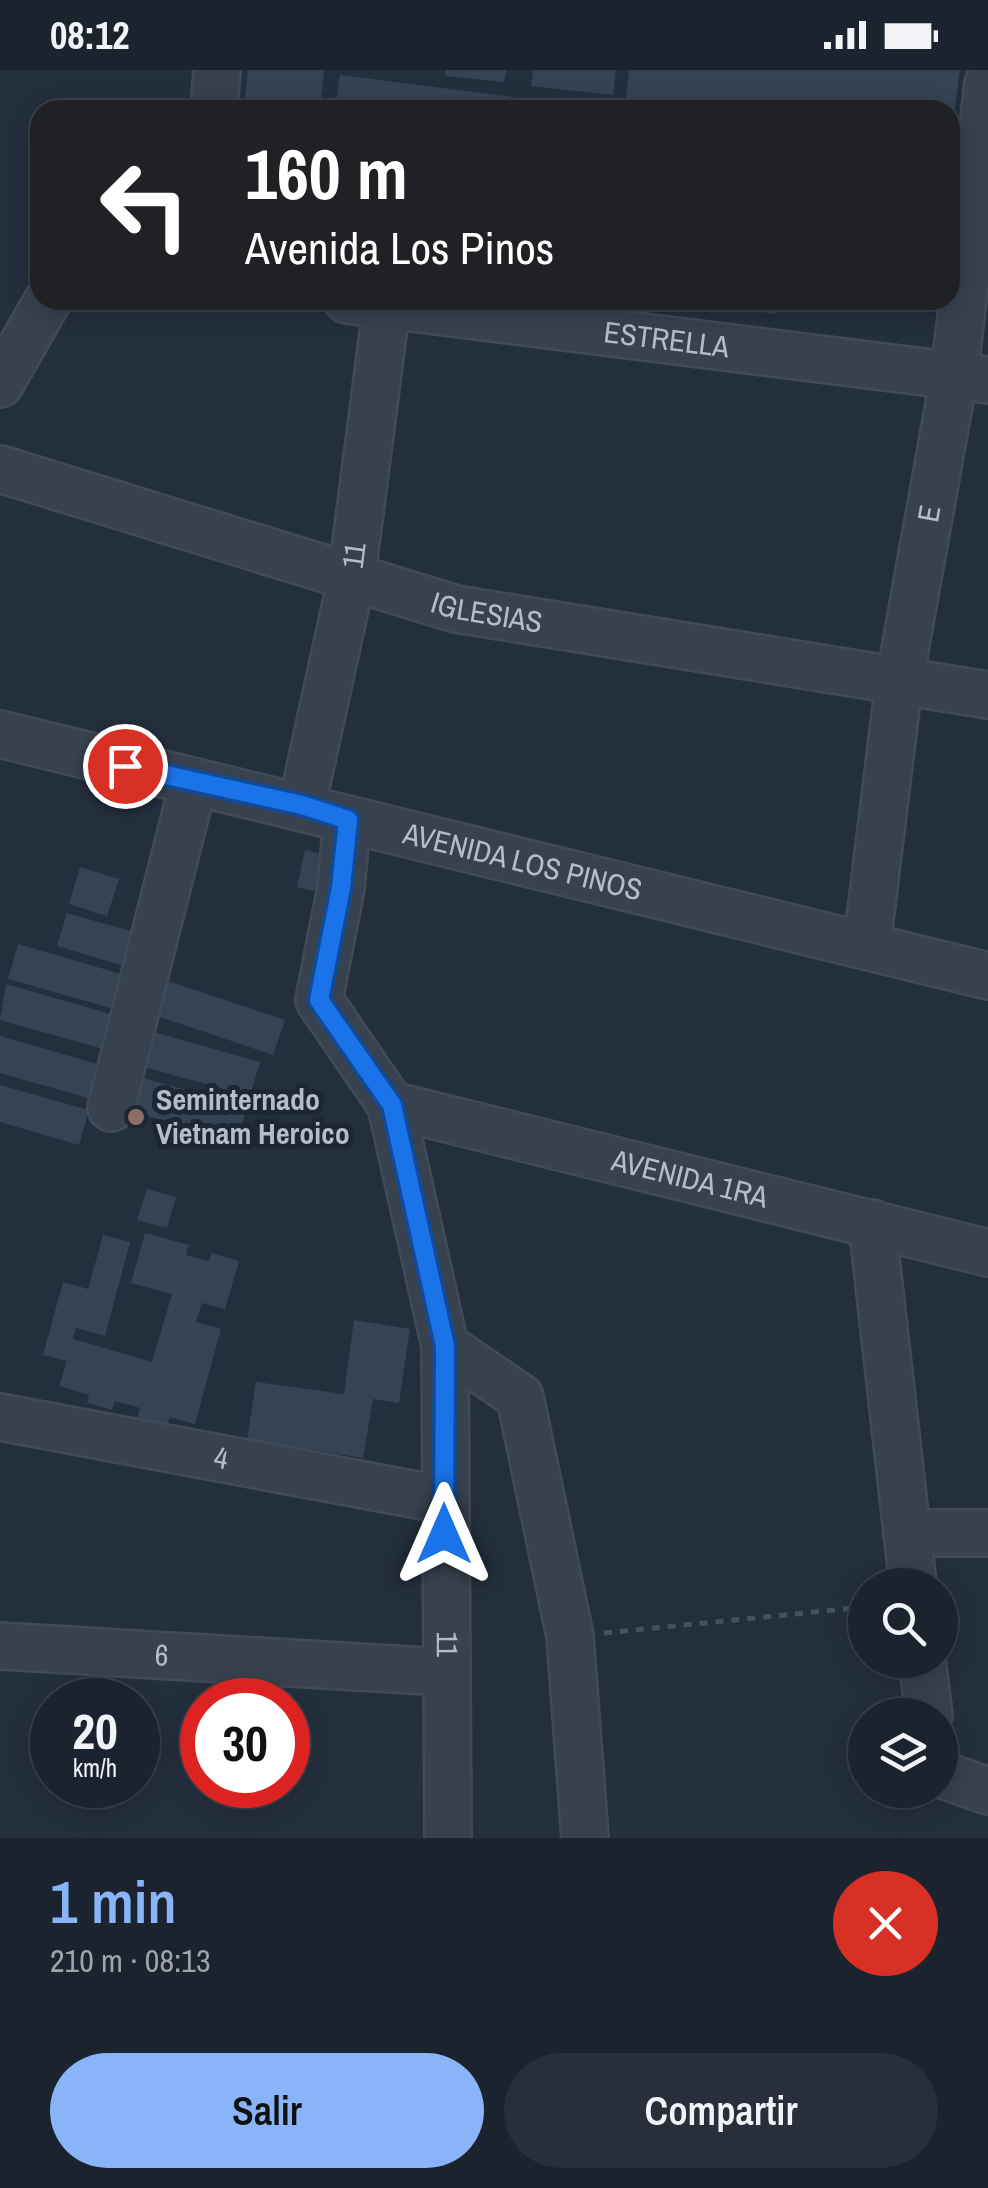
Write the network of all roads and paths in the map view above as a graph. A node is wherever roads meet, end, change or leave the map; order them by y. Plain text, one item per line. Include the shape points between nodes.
1 (217, 70) edge
2 (988, 84) edge
3 (215, 100) edge
4 (984, 161) edge
5 (42, 310) edge
6 (368, 310) edge
7 (431, 310) edge
8 (971, 378) edge
9 (0, 384) edge
10 (0, 469) edge
11 (351, 580) junction
12 (899, 683) junction
13 (988, 695) edge
14 (0, 734) edge
15 (193, 784) junction
16 (302, 805) junction
17 (348, 820) junction
18 (868, 944) junction
19 (988, 976) edge
20 (392, 1105) junction
21 (111, 1108) dead end
22 (872, 1223) junction
23 (988, 1252) edge
24 (445, 1346) junction
25 (0, 1417) edge
26 (444, 1500) junction
27 (907, 1533) junction
28 (988, 1534) edge
29 (910, 1568) edge
30 (848, 1609) edge
31 (570, 1636) junction
32 (0, 1646) edge
33 (444, 1672) junction
34 (958, 1780) edge
35 (988, 1791) edge
36 (448, 1838) edge
37 (585, 1838) edge

1 - 3 street
2 - 4 street, E
4 - 8 street, E
5 - 9 street
6 - 11 street, 11
7 - 8 street, ESTRELLA
8 - 12 street, E
10 - 11 street, IGLESIAS
11 - 12 street, IGLESIAS via 456,609
11 - 16 street, 11
12 - 13 street, IGLESIAS
12 - 18 street, E
14 - 15 street, AVENIDA LOS PINOS
15 - 16 street, AVENIDA LOS PINOS
15 - 21 street
16 - 17 street, AVENIDA LOS PINOS
17 - 18 street, AVENIDA LOS PINOS
17 - 20 street, 11 via 319,1000
18 - 19 street, AVENIDA LOS PINOS
20 - 22 street, AVENIDA 1RA
20 - 24 street, 11
22 - 23 street, AVENIDA 1RA
22 - 27 street
24 - 26 street, 11
24 - 31 street via 520,1398
25 - 26 street, 4
26 - 33 street, 11
27 - 28 street
27 - 29 street
30 - 31 path
31 - 37 street
32 - 33 street, 6
33 - 36 street, 11
34 - 35 street

